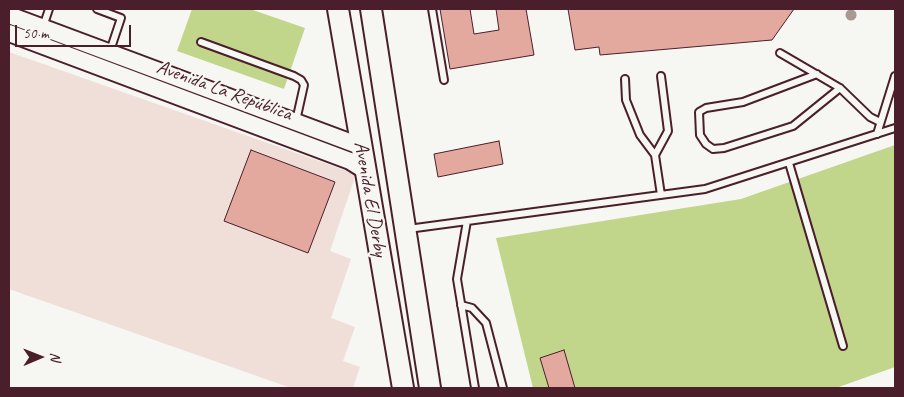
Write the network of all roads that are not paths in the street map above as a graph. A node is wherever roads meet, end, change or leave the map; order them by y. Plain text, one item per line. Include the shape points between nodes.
1 (49, 9) edge
2 (97, 9) edge
3 (338, 9) edge
4 (371, 9) edge
5 (432, 9) edge
6 (9, 15) edge
7 (43, 28) junction
8 (9, 33) edge
9 (201, 42) dead end
10 (110, 52) junction
11 (780, 53) dead end
12 (817, 74) junction
13 (661, 76) dead end
14 (895, 76) edge
15 (625, 79) dead end
16 (444, 80) dead end
17 (840, 88) junction
18 (296, 121) junction
19 (880, 122) junction
20 (895, 128) edge
21 (877, 134) junction
22 (360, 146) junction
23 (655, 155) junction
24 (789, 163) junction
25 (366, 171) junction
26 (661, 195) junction
27 (467, 221) junction
28 (407, 229) junction
29 (461, 305) junction
30 (843, 346) dead end
31 (403, 388) edge
32 (430, 388) edge
33 (475, 388) edge
34 (504, 388) edge

1 - 7 lane
2 - 10 lane via 121,18
3 - 22 main road, Avenida El Derby
4 - 28 main road, Avenida El Derby
5 - 16 lane
6 - 7 street, Avenida La República
7 - 10 street, Avenida La República
8 - 25 street, Avenida La República via 350,161
9 - 18 lane via 300,80 304,85
10 - 18 street, Avenida La República
11 - 12 lane
12 - 17 lane
12 - 17 lane via 742,102 706,108 699,112 700,135 713,148 724,148 793,126
13 - 23 lane via 668,131
14 - 19 lane
15 - 23 lane via 626,100 640,135
17 - 19 lane via 870,117
18 - 22 street, Avenida La República
19 - 21 lane
20 - 21 lane
21 - 24 lane
22 - 25 main road, Avenida El Derby
23 - 26 lane
24 - 26 lane via 705,189
24 - 30 lane
25 - 31 main road, Avenida El Derby
26 - 27 lane
27 - 28 lane
27 - 29 lane via 456,278
28 - 32 main road, Avenida El Derby
29 - 33 lane
29 - 34 lane via 472,308 486,323

